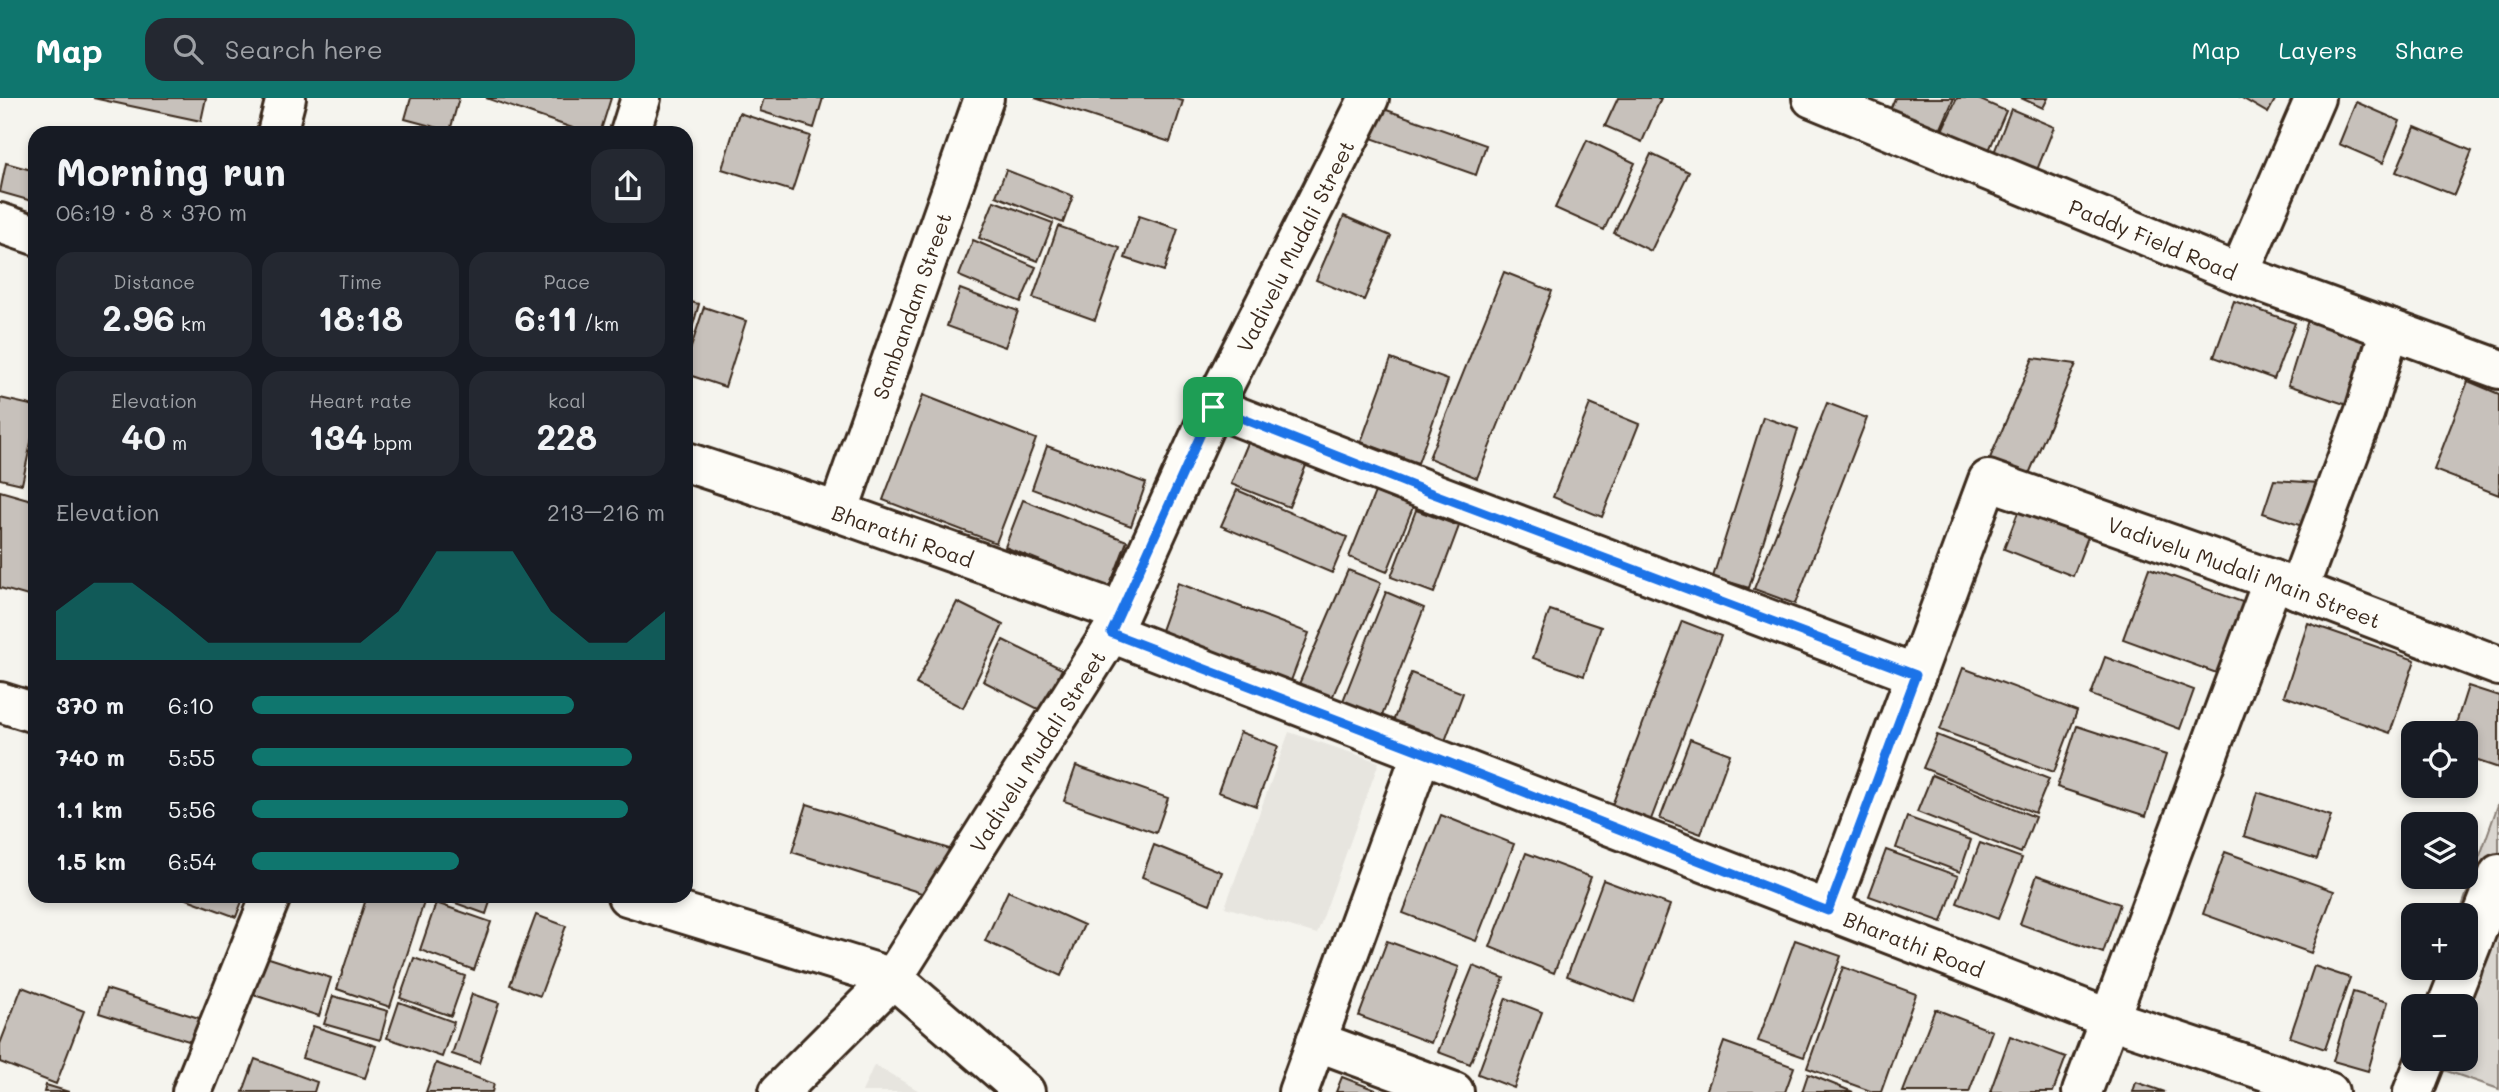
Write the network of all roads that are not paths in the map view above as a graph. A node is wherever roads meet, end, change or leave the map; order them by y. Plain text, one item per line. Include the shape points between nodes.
1 (286, 98) edge
2 (641, 98) edge
3 (984, 98) edge
4 (1369, 98) edge
5 (1812, 98) edge
6 (2315, 98) edge
7 (1866, 108) edge
8 (279, 126) edge
9 (632, 126) edge
10 (0, 223) edge
11 (28, 233) edge
12 (2239, 275) junction
13 (2390, 329) junction
14 (2499, 369) edge
15 (1213, 407) junction
16 (693, 464) edge
17 (838, 512) junction
18 (2286, 585) junction
19 (1115, 623) junction
20 (2499, 666) edge
21 (1916, 675) junction
22 (0, 702) edge
23 (28, 711) edge
24 (1422, 752) junction
25 (2499, 874) edge
26 (268, 903) edge
27 (650, 903) edge
28 (1828, 911) junction
29 (2478, 927) edge
30 (893, 978) junction
31 (2110, 1019) junction
32 (1316, 1041) junction
33 (2421, 1071) edge
34 (192, 1092) edge
35 (779, 1092) edge
36 (1025, 1092) edge
37 (1298, 1092) edge
38 (1454, 1092) edge
39 (2082, 1092) edge
40 (2329, 1092) edge
41 (2413, 1092) edge

1 - 8 street
2 - 9 street
3 - 17 street, Sambandam Street
4 - 15 street, Vadivelu Mudali Street
5 - 7 street, Paddy Field Road
6 - 12 street
7 - 12 street, Paddy Field Road
10 - 11 street
12 - 13 street, Paddy Field Road
13 - 14 street, Paddy Field Road
13 - 18 street via 2365,411
15 - 19 street, Vadivelu Mudali Street
15 - 21 street
16 - 17 street, Bharathi Road
17 - 19 street, Bharathi Road
18 - 20 street, Vadivelu Mudali Main Street
18 - 21 street, Vadivelu Mudali Main Street via 1988,480
18 - 31 street
19 - 24 street, Bharathi Road
19 - 30 street, Vadivelu Mudali Street
21 - 28 street
22 - 23 street
24 - 28 street, Bharathi Road
24 - 32 street
25 - 29 street
26 - 34 street
27 - 30 street
28 - 31 street, Bharathi Road
30 - 35 street, Vadivelu Mudali Street
30 - 36 street
31 - 39 street
31 - 40 street, Bharathi Road
32 - 37 street
32 - 38 street
33 - 41 street

